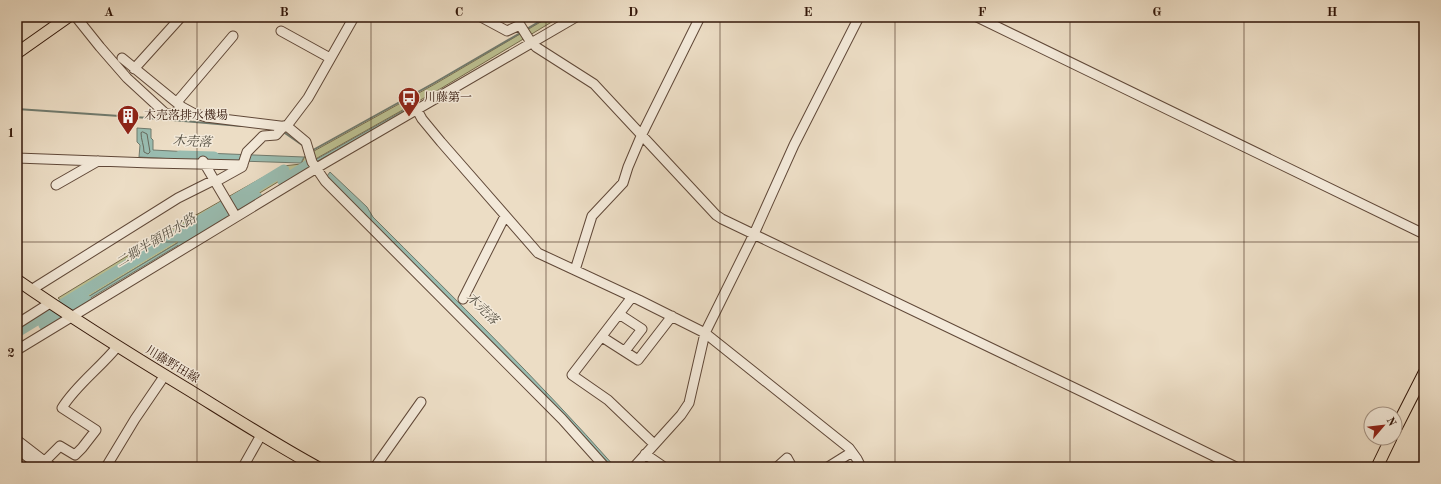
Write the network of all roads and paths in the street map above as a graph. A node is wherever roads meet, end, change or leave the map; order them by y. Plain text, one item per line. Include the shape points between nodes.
1 (68, 17) edge
2 (76, 17) edge
3 (181, 17) edge
4 (354, 17) edge
5 (480, 17) edge
6 (576, 17) edge
7 (700, 17) edge
8 (858, 17) edge
9 (977, 17) edge
10 (520, 22) edge
11 (281, 31) dead end
12 (233, 36) dead end
13 (529, 40) junction
14 (17, 54) edge
15 (122, 58) dead end
16 (330, 58) junction
17 (134, 69) junction
18 (180, 105) junction
19 (417, 110) junction
20 (285, 126) junction
21 (642, 134) junction
22 (17, 158) edge
23 (312, 159) junction
24 (98, 161) junction
25 (204, 162) junction
26 (243, 165) junction
27 (214, 180) junction
28 (56, 185) dead end
29 (234, 213) junction
30 (505, 216) junction
31 (754, 234) junction
32 (1424, 234) edge
33 (575, 270) junction
34 (17, 280) edge
35 (31, 290) junction
36 (632, 297) junction
37 (463, 299) dead end
38 (51, 304) junction
39 (619, 314) junction
40 (69, 316) junction
41 (672, 316) junction
42 (17, 324) edge
43 (705, 333) junction
44 (602, 337) junction
45 (118, 347) junction
46 (17, 350) edge
47 (625, 352) junction
48 (1424, 372) edge
49 (164, 376) junction
50 (421, 402) dead end
51 (1403, 414) edge
52 (261, 435) junction
53 (17, 440) edge
54 (654, 444) junction
55 (1387, 446) edge
56 (17, 449) edge
57 (852, 452) junction
58 (646, 454) junction
59 (44, 465) edge
60 (106, 467) edge
61 (243, 467) edge
62 (317, 467) edge
63 (375, 467) edge
64 (605, 467) edge
65 (634, 467) edge
66 (664, 467) edge
67 (777, 467) edge
68 (792, 467) edge
69 (828, 467) edge
70 (861, 467) edge
71 (1236, 467) edge
72 (1377, 467) edge

1 - 14 main road
2 - 18 street via 127,78 165,113 174,114
3 - 17 street
4 - 16 street
5 - 10 street via 507,31
6 - 13 street
7 - 21 street
8 - 31 street via 794,145
9 - 32 street
10 - 13 street
11 - 16 street
12 - 18 street
13 - 19 street
13 - 21 street via 594,84
15 - 17 street
16 - 20 street via 308,98
17 - 18 street
18 - 20 street via 206,117
19 - 23 street
19 - 30 street
20 - 23 street via 306,142
20 - 26 street via 276,135 263,136 247,152
21 - 31 street via 716,215
21 - 33 street via 623,183 592,216
22 - 24 street
23 - 29 street
23 - 64 street via 325,182 562,419
24 - 25 street
24 - 28 street
25 - 26 street
25 - 27 street
26 - 27 street
27 - 29 street
27 - 35 street via 178,198
29 - 40 street
30 - 33 street via 538,253
30 - 37 street
31 - 43 street
31 - 71 street
33 - 36 street
34 - 35 main road, 川藤野田線
35 - 38 main road, 川藤野田線
36 - 39 street
36 - 41 street
38 - 40 main road, 川藤野田線
38 - 42 street
39 - 44 street
39 - 47 street via 642,329
40 - 45 main road, 川藤野田線
40 - 46 street
41 - 43 street
41 - 47 street via 638,360
43 - 54 street via 689,403
43 - 57 street via 791,400
44 - 47 street
44 - 54 street via 572,375 608,400
45 - 49 main road, 川藤野田線
45 - 59 street via 68,398 62,408 96,430 75,455 60,446
48 - 51 main road
49 - 52 main road, 川藤野田線
49 - 60 street
50 - 63 street
52 - 61 street
52 - 62 main road, 川藤野田線
53 - 59 street
54 - 58 street
55 - 72 main road
56 - 59 street
57 - 69 street
57 - 70 street
58 - 65 street
58 - 66 street
67 - 68 street via 787,458

